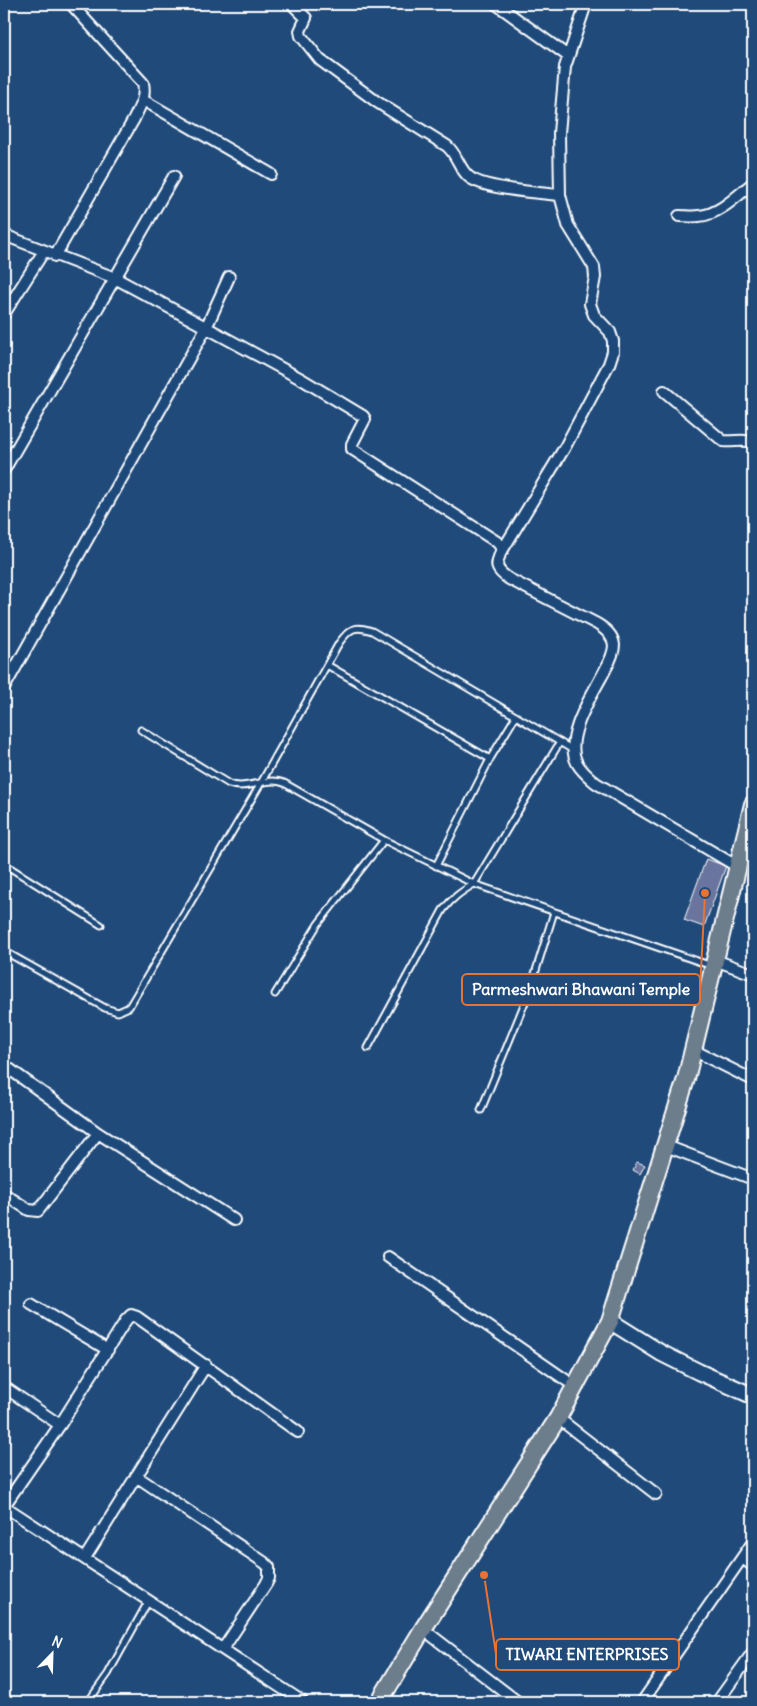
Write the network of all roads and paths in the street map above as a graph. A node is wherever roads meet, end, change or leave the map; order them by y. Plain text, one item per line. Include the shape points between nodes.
1 (70, 4) edge
2 (292, 4) edge
3 (496, 4) edge
4 (586, 4) edge
5 (568, 56) junction
6 (143, 100) junction
7 (271, 174) dead end
8 (174, 176) dead end
9 (753, 183) edge
10 (560, 195) junction
11 (679, 216) dead end
12 (4, 235) edge
13 (44, 251) junction
14 (55, 256) junction
15 (229, 277) dead end
16 (115, 278) junction
17 (4, 314) edge
18 (206, 328) junction
19 (664, 391) dead end
20 (753, 442) edge
21 (4, 470) edge
22 (502, 551) junction
23 (327, 665) junction
24 (4, 688) edge
25 (516, 716) junction
26 (141, 730) dead end
27 (560, 742) junction
28 (573, 750) junction
29 (490, 759) junction
30 (261, 783) junction
31 (753, 804) edge
32 (750, 835) edge
33 (384, 840) junction
34 (4, 864) edge
35 (436, 866) junction
36 (738, 867) junction
37 (474, 884) junction
38 (554, 912) junction
39 (102, 925) dead end
40 (4, 952) edge
41 (714, 963) junction
42 (753, 974) edge
43 (275, 994) dead end
44 (368, 1048) dead end
45 (693, 1050) junction
46 (4, 1065) edge
47 (753, 1080) edge
48 (481, 1110) dead end
49 (98, 1133) junction
50 (666, 1146) junction
51 (753, 1179) edge
52 (4, 1194) edge
53 (234, 1220) dead end
54 (388, 1257) dead end
55 (31, 1304) dead end
56 (610, 1321) junction
57 (108, 1350) junction
58 (206, 1366) junction
59 (4, 1387) edge
60 (576, 1387) junction
61 (753, 1396) edge
62 (558, 1418) junction
63 (60, 1425) junction
64 (298, 1432) dead end
65 (136, 1476) junction
66 (656, 1494) dead end
67 (4, 1506) edge
68 (753, 1542) edge
69 (85, 1558) junction
70 (742, 1558) junction
71 (753, 1566) edge
72 (149, 1600) junction
73 (423, 1629) junction
74 (223, 1649) junction
75 (753, 1652) edge
76 (88, 1702) edge
77 (303, 1702) edge
78 (379, 1702) edge
79 (518, 1702) edge
80 (642, 1702) edge
81 (717, 1702) edge

1 - 6 street via 143,83
2 - 10 street via 306,18 301,36 320,60 377,102 446,146 468,176 508,189
3 - 5 street
4 - 5 street
5 - 10 street via 559,133
6 - 7 street
6 - 14 street
8 - 16 street
9 - 11 street via 710,214
10 - 22 street via 568,225 594,267 590,304 594,315 610,332 613,352 565,447
12 - 13 street
13 - 14 street
13 - 17 street
14 - 16 street
15 - 18 street
16 - 18 street
16 - 21 street
18 - 22 street via 304,380 363,416 365,419 352,450 497,542
18 - 24 street
19 - 20 street via 723,441
22 - 28 street via 496,565 501,574 597,624 606,630 614,644 576,730
23 - 25 lane via 346,633 362,628
23 - 29 lane
23 - 30 lane
25 - 27 lane
25 - 29 lane
26 - 30 lane via 229,784 240,787
27 - 28 lane
27 - 37 lane
28 - 36 street via 580,768 596,782
29 - 35 lane
30 - 33 lane via 274,780 289,786
30 - 40 lane via 128,1007 118,1012 105,1008
31 - 32 main road
32 - 36 main road
33 - 35 lane
33 - 43 lane via 318,924
34 - 39 lane
35 - 37 lane
36 - 41 main road
37 - 38 lane
37 - 44 lane via 455,896 443,910
38 - 41 lane
38 - 48 lane via 530,990
41 - 42 street
41 - 45 main road
45 - 47 street
45 - 50 main road
46 - 49 street
49 - 52 street via 40,1210 29,1210
49 - 53 street
50 - 51 street
50 - 56 main road
54 - 60 street
55 - 57 street
56 - 60 main road
56 - 61 street via 661,1353
57 - 58 street via 128,1317 134,1315
57 - 63 street
58 - 64 street
58 - 65 street
59 - 63 street
60 - 62 main road
62 - 66 street
62 - 73 main road
63 - 67 street
65 - 69 street
65 - 74 street via 269,1567 266,1584
67 - 69 street
68 - 70 street
69 - 72 street
70 - 71 street
70 - 80 street
72 - 74 street
72 - 76 lane via 108,1674
73 - 78 main road
73 - 79 street
74 - 77 street
75 - 81 street

